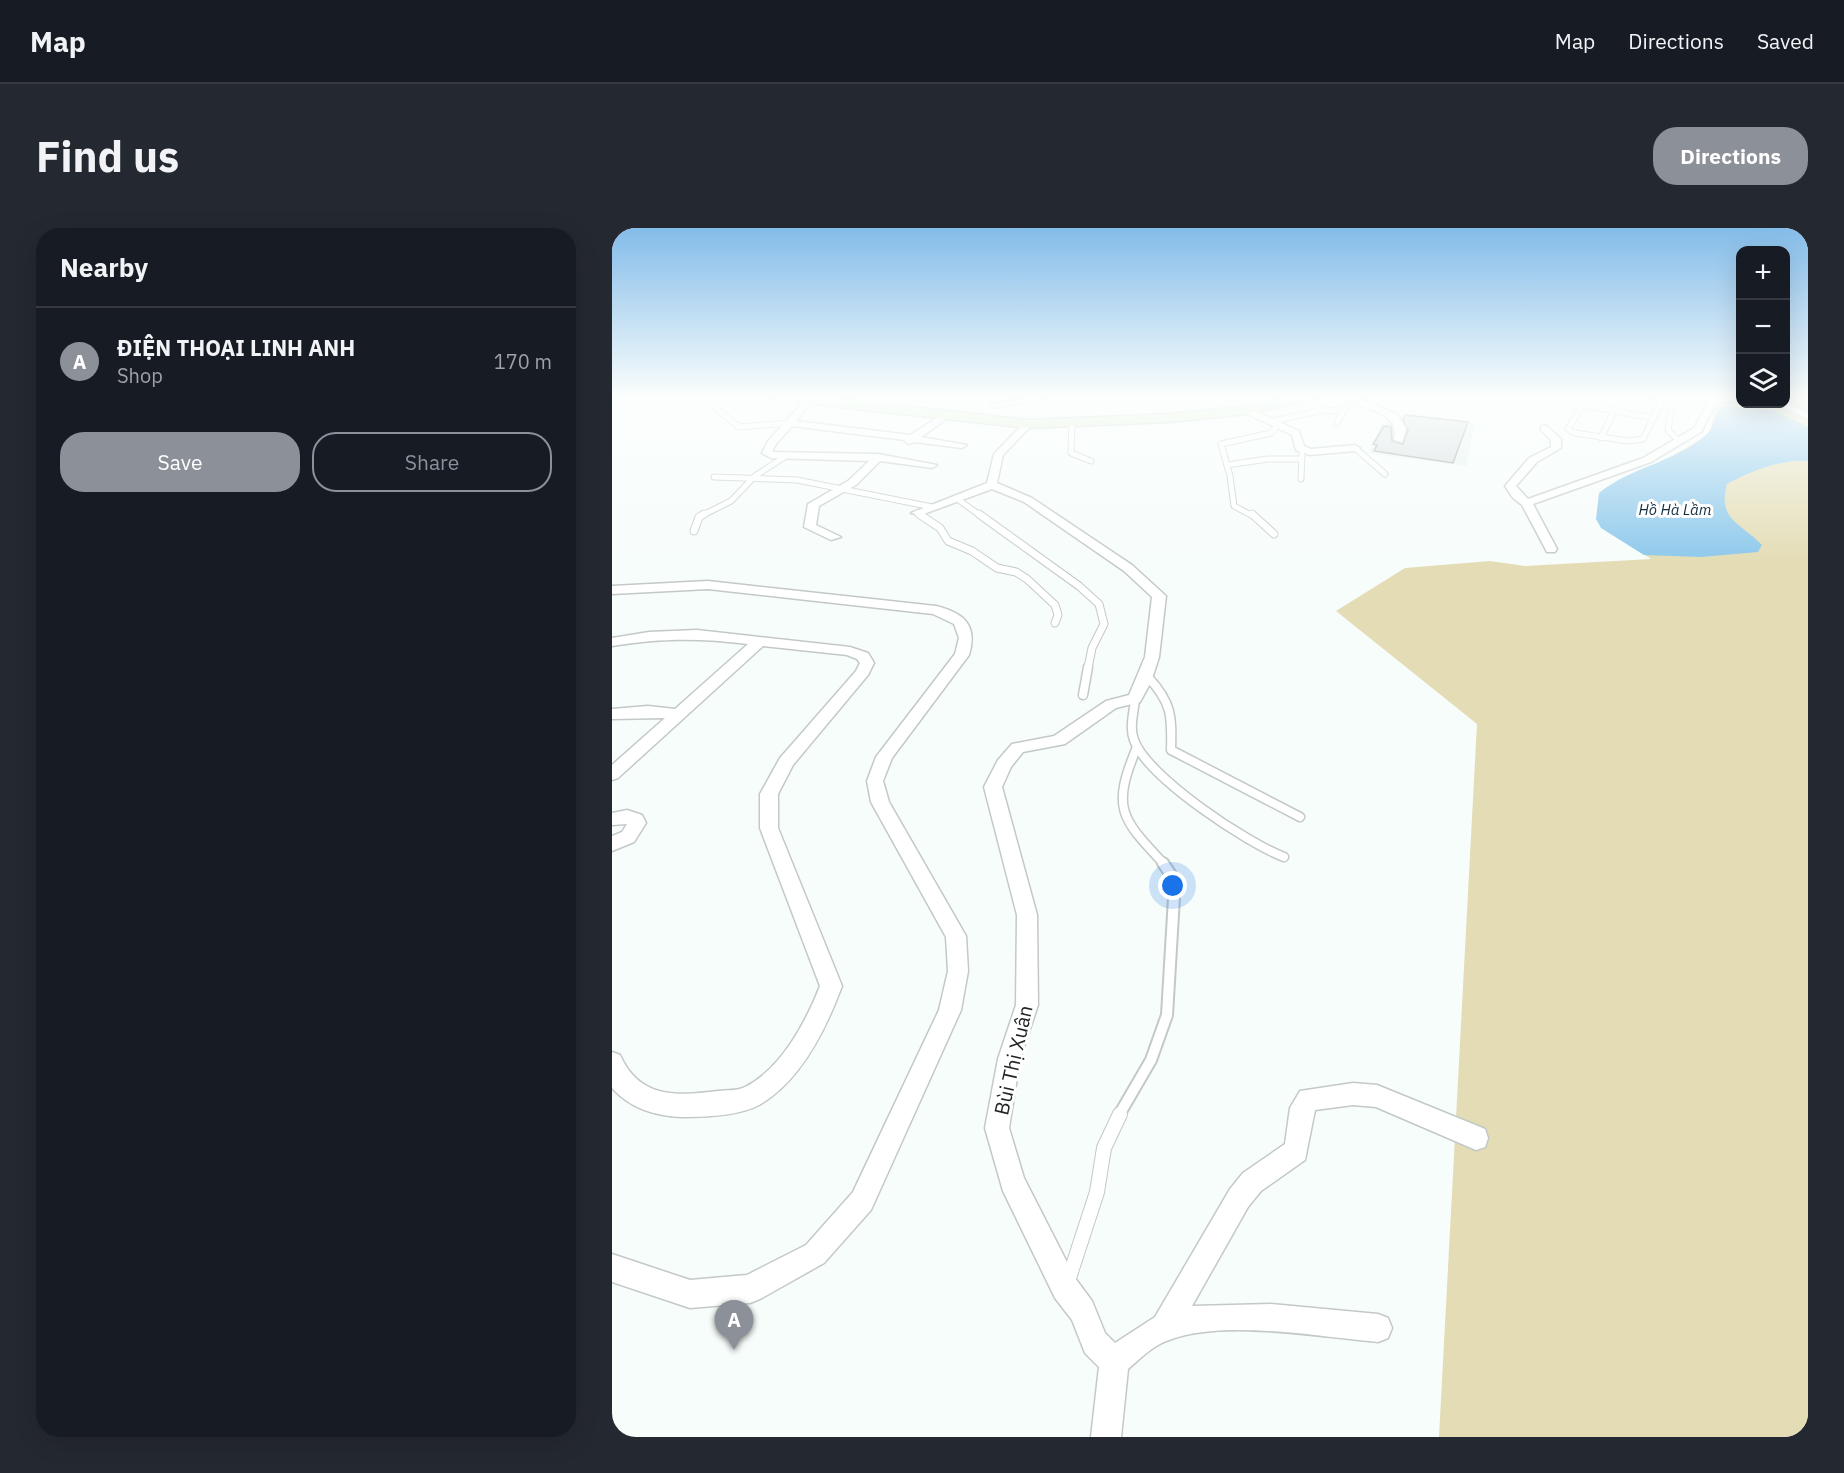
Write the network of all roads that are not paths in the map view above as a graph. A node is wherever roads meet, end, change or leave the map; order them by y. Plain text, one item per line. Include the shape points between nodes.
1 (767, 452) edge
2 (890, 452) edge
3 (999, 452) edge
4 (1071, 452) edge
5 (1223, 452) edge
6 (1320, 452) edge
7 (1360, 452) edge
8 (1548, 452) edge
9 (1660, 452) edge
10 (1302, 454) junction
11 (786, 456) junction
12 (881, 458) junction
13 (1091, 461) dead end
14 (932, 465) dead end
15 (1227, 465) junction
16 (1385, 474) dead end
17 (755, 476) junction
18 (714, 477) dead end
19 (1301, 479) dead end
20 (992, 485) junction
21 (843, 489) junction
22 (956, 498) junction
23 (1527, 503) junction
24 (932, 507) junction
25 (917, 513) joint
26 (694, 531) dead end
27 (1274, 534) dead end
28 (835, 537) dead end
29 (1551, 549) dead end
30 (612, 590) edge
31 (1056, 623) dead end
32 (760, 641) junction
33 (612, 642) edge
34 (1148, 677) junction
35 (1083, 695) dead end
36 (1135, 699) junction
37 (612, 714) edge
38 (681, 714) junction
39 (1137, 747) junction
40 (612, 774) edge
41 (1300, 817) dead end
42 (612, 818) edge
43 (612, 844) edge
44 (1284, 857) dead end
45 (612, 1063) edge
46 (1476, 1138) dead end
47 (612, 1269) edge
48 (1065, 1288) junction
49 (1165, 1327) junction
50 (1378, 1328) dead end
51 (1114, 1362) junction
52 (1106, 1437) edge

1 - 11 street
2 - 12 street
3 - 20 street
4 - 13 lane
5 - 15 lane
6 - 10 street
7 - 16 lane
8 - 23 street via 1533,460 1510,486
9 - 23 street
10 - 15 lane
10 - 19 lane
11 - 12 street
11 - 17 lane
12 - 14 street
12 - 21 street
15 - 27 lane via 1234,506 1248,511
17 - 18 lane
17 - 21 lane
17 - 26 lane via 730,501 699,517
20 - 22 street
20 - 34 street via 1028,500 1128,568 1159,596
21 - 24 lane
21 - 28 street via 814,504 809,525
22 - 24 street
22 - 35 lane via 1099,604 1104,624 1092,648
23 - 29 street
24 - 25 street
25 - 31 lane via 940,528 948,541 997,568 1027,579 1055,605
30 - 47 street via 708,585 936,610 957,618 966,629 967,642 962,656 884,757 875,781 880,802 956,936 958,971 950,1010 862,1201 815,1254 750,1289 690,1294
32 - 33 street via 697,634
32 - 38 street
32 - 45 street via 850,651 863,656 867,663 786,762 769,794 769,828 831,986 819,1019 781,1072 750,1098 687,1107 641,1100 615,1075
34 - 36 street
34 - 41 lane via 1171,706 1171,750 1200,769 1273,799
36 - 39 lane via 1132,737
36 - 48 street, Bùi Thị Xuân via 1111,704 1059,740 1018,748 1004,764 993,787 1027,915 1028,937 1028,1005 1009,1059 997,1128 1012,1182
37 - 38 street
38 - 40 street
39 - 44 lane via 1164,779 1215,820 1262,850
39 - 48 lane via 1120,794 1124,818 1142,842 1166,863 1175,881 1167,1015 1151,1060 1104,1148 1097,1192
42 - 43 street via 627,816 637,824 628,837
46 - 49 street via 1377,1096 1353,1094 1308,1099 1302,1108 1296,1151 1252,1182 1239,1198
48 - 51 street, Bùi Thị Xuân via 1082,1311 1095,1343
49 - 50 street via 1196,1319 1233,1317
49 - 51 street
51 - 52 street

